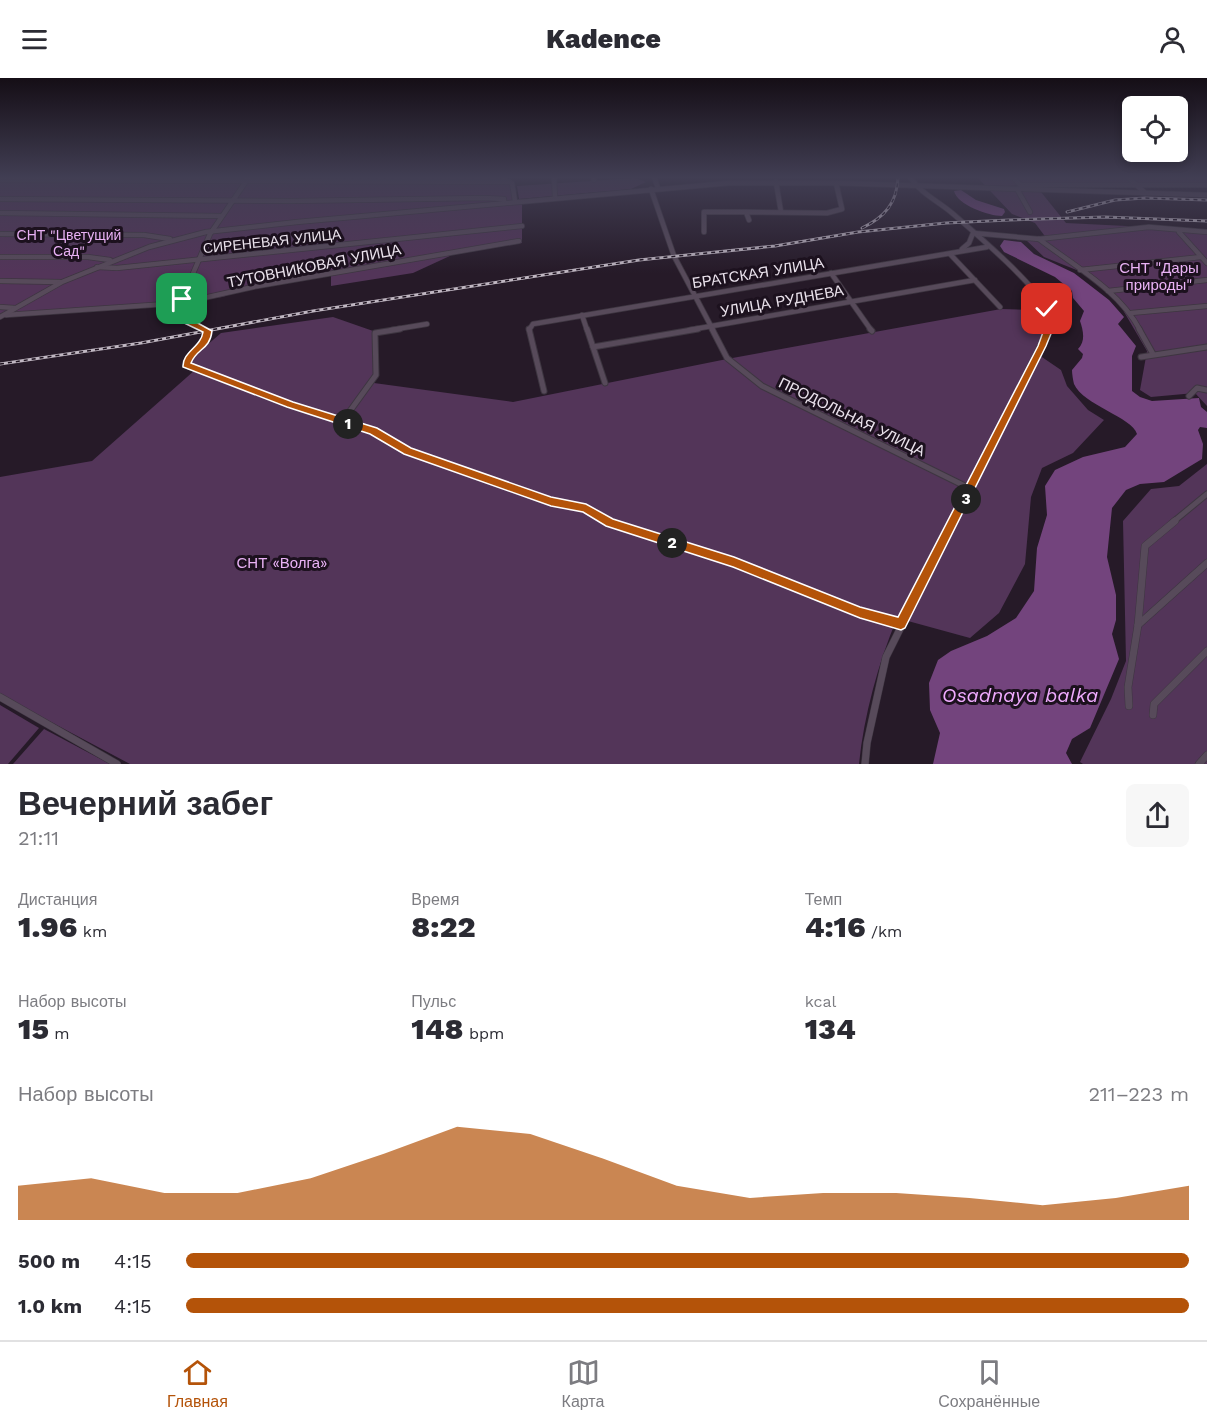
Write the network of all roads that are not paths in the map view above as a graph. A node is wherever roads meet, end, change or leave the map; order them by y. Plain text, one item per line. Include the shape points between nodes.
1 (226, 209) edge
2 (442, 209) edge
3 (657, 209) edge
4 (781, 209) edge
5 (842, 209) edge
6 (947, 209) edge
7 (1028, 209) edge
8 (746, 212) junction
9 (781, 212) junction
10 (1030, 212) dead end
11 (0, 213) edge
12 (221, 216) junction
13 (748, 220) dead end
14 (522, 226) dead end
15 (213, 231) junction
16 (970, 231) junction
17 (704, 232) dead end
18 (1179, 232) junction
19 (1207, 232) edge
20 (0, 234) edge
21 (1039, 239) junction
22 (172, 240) junction
23 (519, 241) dead end
24 (987, 247) junction
25 (958, 252) junction
26 (950, 254) junction
27 (0, 256) edge
28 (1201, 257) junction
29 (201, 259) junction
30 (111, 260) junction
31 (1207, 263) edge
32 (96, 267) junction
33 (1080, 271) junction
34 (831, 273) junction
35 (975, 280) junction
36 (1207, 280) edge
37 (0, 281) edge
38 (62, 282) junction
39 (1108, 291) junction
40 (693, 296) junction
41 (851, 302) junction
42 (181, 303) junction
43 (1207, 306) edge
44 (0, 307) edge
45 (1000, 307) dead end
46 (15, 308) junction
47 (1131, 313) junction
48 (582, 315) junction
49 (2, 316) edge
50 (427, 324) dead end
51 (709, 326) junction
52 (872, 331) dead end
53 (593, 347) junction
54 (1207, 347) edge
55 (1153, 354) junction
56 (1141, 357) dead end
57 (605, 382) dead end
58 (1207, 390) edge
59 (544, 391) dead end
60 (1190, 396) dead end
61 (342, 422) junction
62 (971, 489) junction
63 (1207, 494) edge
64 (1207, 564) edge
65 (901, 624) junction
66 (1138, 625) junction
67 (1207, 651) edge
68 (0, 697) edge
69 (1129, 706) dead end
70 (1153, 715) dead end
71 (1207, 754) edge
72 (117, 764) edge
73 (865, 764) edge
74 (1199, 764) edge

1 - 12 street
2 - 15 street
3 - 40 street
4 - 9 street
5 - 9 street via 827,213
6 - 16 street
7 - 10 street
8 - 9 street
8 - 13 street
8 - 17 street via 704,212
11 - 12 street
12 - 15 street
14 - 29 street, СИРЕНЕВАЯ УЛИЦА
15 - 22 street
15 - 29 street
16 - 21 street
16 - 24 street
16 - 25 street via 966,247
18 - 19 street
18 - 21 street via 1149,227
18 - 28 street
20 - 22 street via 132,235
21 - 33 street
22 - 30 street
23 - 42 street, ТУТОВНИКОВАЯ УЛИЦА
24 - 25 street, БРАТСКАЯ УЛИЦА
24 - 62 street via 1039,297 1047,309 1050,329
25 - 26 street, БРАТСКАЯ УЛИЦА
26 - 34 street, БРАТСКАЯ УЛИЦА
26 - 35 street
27 - 30 street
28 - 31 street
28 - 33 street
29 - 32 street, СИРЕНЕВАЯ УЛИЦА
29 - 42 street
30 - 32 street
32 - 38 street
33 - 39 street
34 - 40 street, БРАТСКАЯ УЛИЦА
34 - 41 street
35 - 41 street, УЛИЦА РУДНЕВА
35 - 45 street
36 - 39 street
37 - 38 street
38 - 46 street
39 - 47 street
40 - 48 street, БРАТСКАЯ УЛИЦА
40 - 51 street
41 - 51 street, УЛИЦА РУДНЕВА
41 - 52 street
42 - 49 street, ТУТОВНИКОВАЯ УЛИЦА
42 - 61 street via 183,319 208,331 206,342 186,365
43 - 47 street
44 - 46 street
46 - 49 street
47 - 55 street
48 - 53 street
48 - 59 street, БРАТСКАЯ УЛИЦА via 533,324 528,329
50 - 61 street via 375,333 376,375
51 - 53 street, УЛИЦА РУДНЕВА
51 - 62 street, ПРОДОЛЬНАЯ УЛИЦА via 727,358 762,386
53 - 57 street
54 - 55 street
55 - 56 street
58 - 60 street via 1197,388
61 - 65 street via 381,434 408,451 551,501 586,508 610,522
62 - 65 street
63 - 66 street via 1145,546
64 - 66 street
65 - 73 street via 886,657
66 - 69 street via 1128,687
67 - 70 street via 1154,704
68 - 72 street
71 - 74 street

